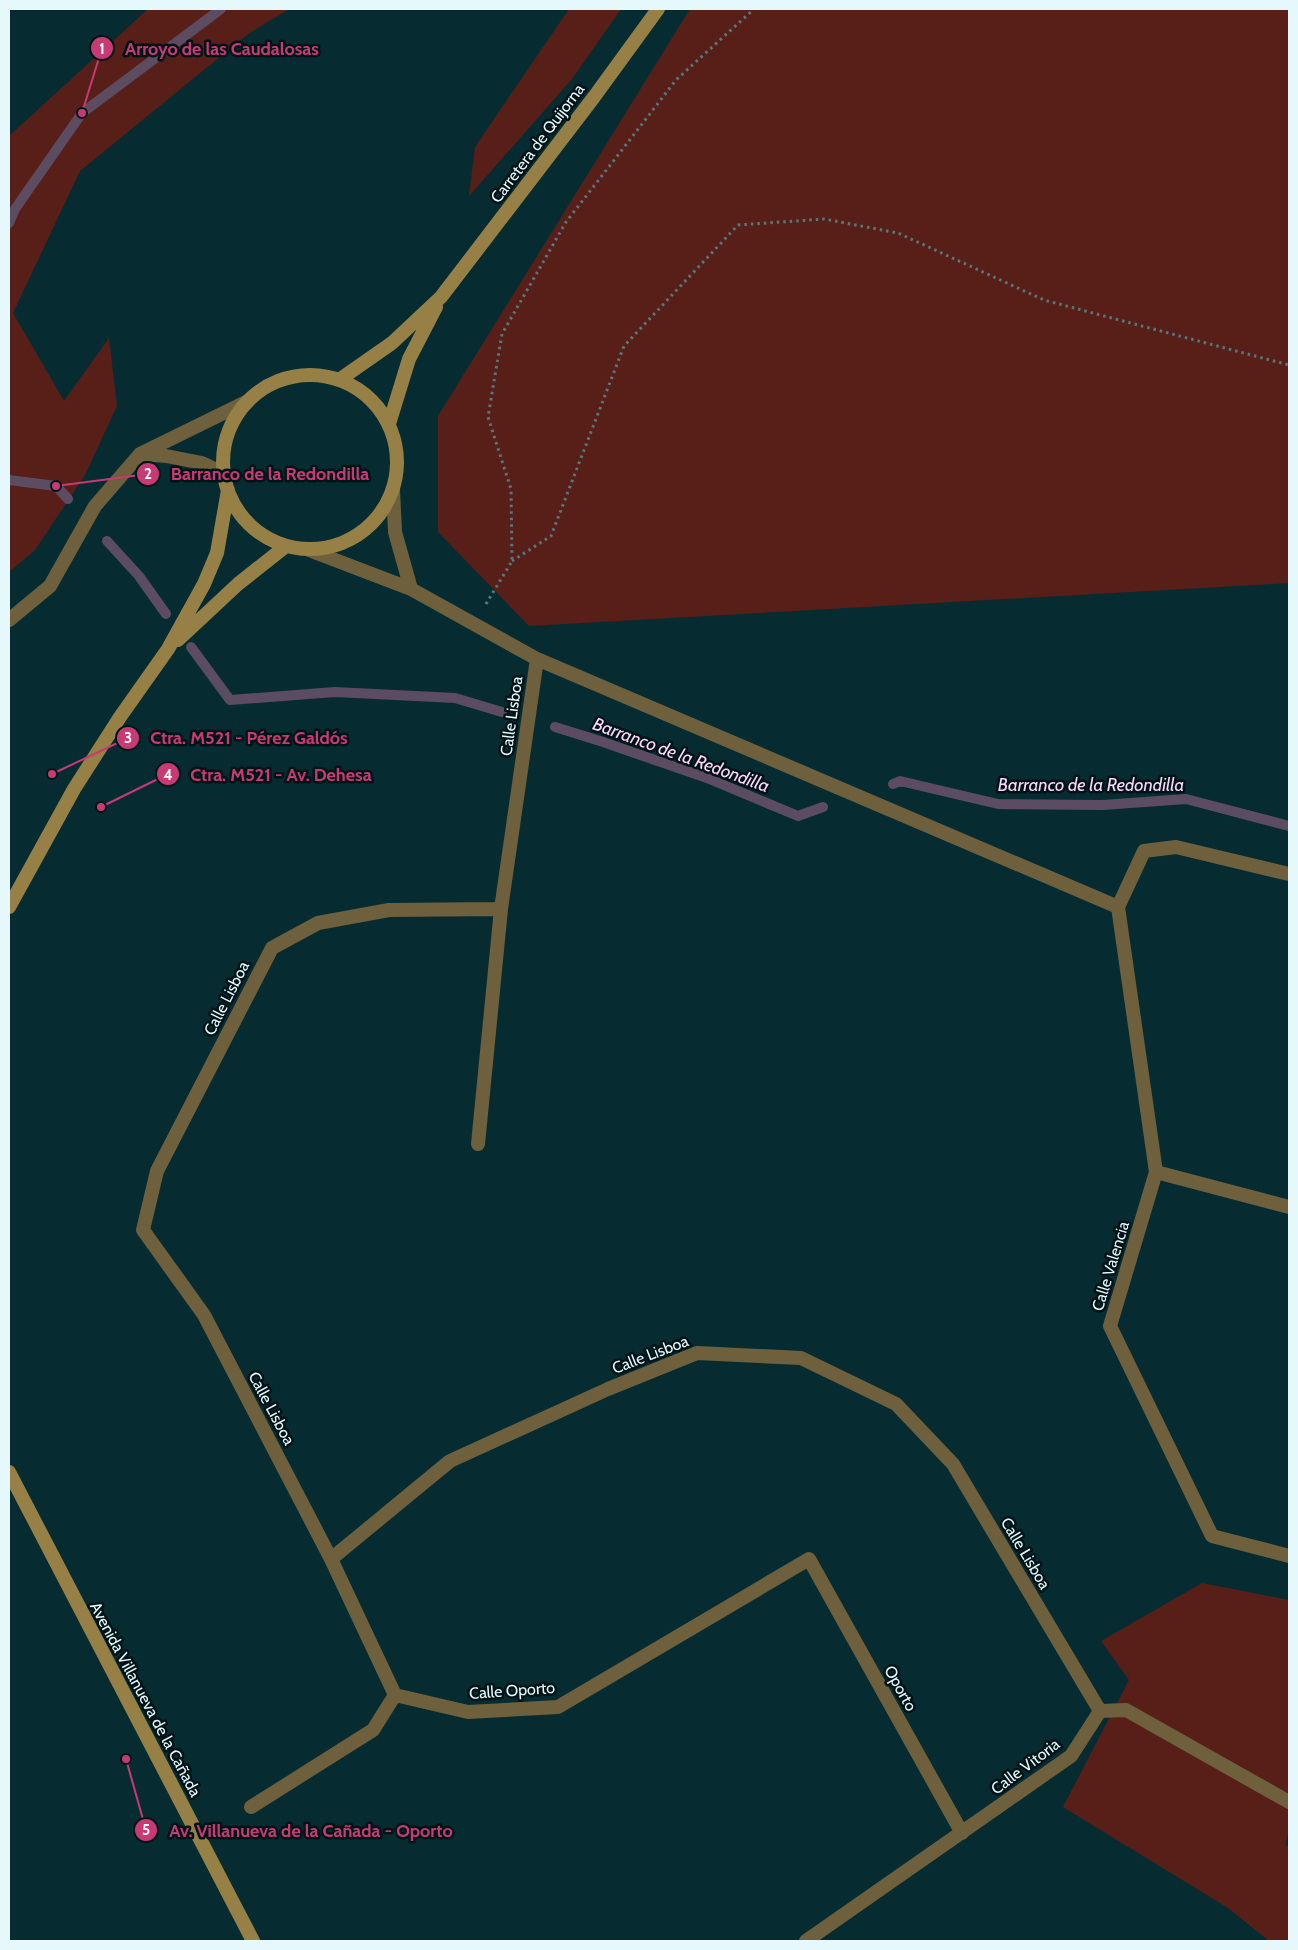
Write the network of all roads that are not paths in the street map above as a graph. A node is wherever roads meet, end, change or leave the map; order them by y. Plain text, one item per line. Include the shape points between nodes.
1 (658, 9) edge
2 (441, 298) junction
3 (338, 380) junction
4 (248, 401) junction
5 (389, 424) junction
6 (140, 454) junction
7 (224, 473) junction
8 (393, 489) junction
9 (228, 490) junction
10 (286, 546) junction
11 (309, 550) junction
12 (411, 590) junction
13 (9, 620) edge
14 (168, 649) junction
15 (537, 659) junction
16 (1289, 874) edge
17 (9, 907) edge
18 (1118, 907) junction
19 (501, 909) junction
20 (478, 1144) dead end
21 (1156, 1172) junction
22 (1289, 1207) edge
23 (9, 1472) edge
24 (1289, 1556) edge
25 (331, 1559) junction
26 (809, 1559) joint
27 (395, 1695) junction
28 (1100, 1711) junction
29 (1289, 1802) edge
30 (251, 1807) dead end
31 (962, 1833) junction
32 (253, 1941) edge
33 (806, 1941) edge

1 - 2 main road, Carretera de Quijorna
2 - 3 main road via 392,344
2 - 5 main road via 409,359
3 - 4 main road via 315,375 290,377 268,386
3 - 5 main road via 359,389
4 - 6 street
4 - 7 main road via 233,422 224,447
5 - 8 main road via 396,445 398,467
6 - 7 street via 202,463
6 - 13 street via 96,506 50,586
7 - 9 main road
8 - 11 main road via 381,514 361,533 336,545
8 - 12 street via 395,532
9 - 10 main road via 241,515 261,534
9 - 14 main road via 217,553 204,584
10 - 11 main road
10 - 14 main road via 238,584
11 - 12 street, Calle Lisboa
12 - 15 street, Calle Lisboa
14 - 17 main road via 74,789
15 - 18 street
15 - 19 street, Calle Lisboa
16 - 18 street via 1176,847 1144,850
18 - 21 street, Calle Valencia
19 - 20 street
19 - 25 street, Calle Lisboa via 389,910 318,923 272,948 156,1171 143,1230 204,1315
21 - 22 street
21 - 24 street, Calle Valencia via 1110,1326 1212,1536
23 - 32 main road, Avenida Villanueva de la Cañada
25 - 27 street
25 - 28 street, Calle Lisboa via 450,1461 608,1389 696,1353 801,1358 896,1404 953,1464
26 - 27 street, Calle Oporto via 558,1707 468,1712
26 - 31 street, Oporto
27 - 30 street via 373,1730
28 - 29 street via 1126,1710
28 - 31 street, Calle Vitoria via 1071,1756
31 - 33 street, Calle Vitoria

